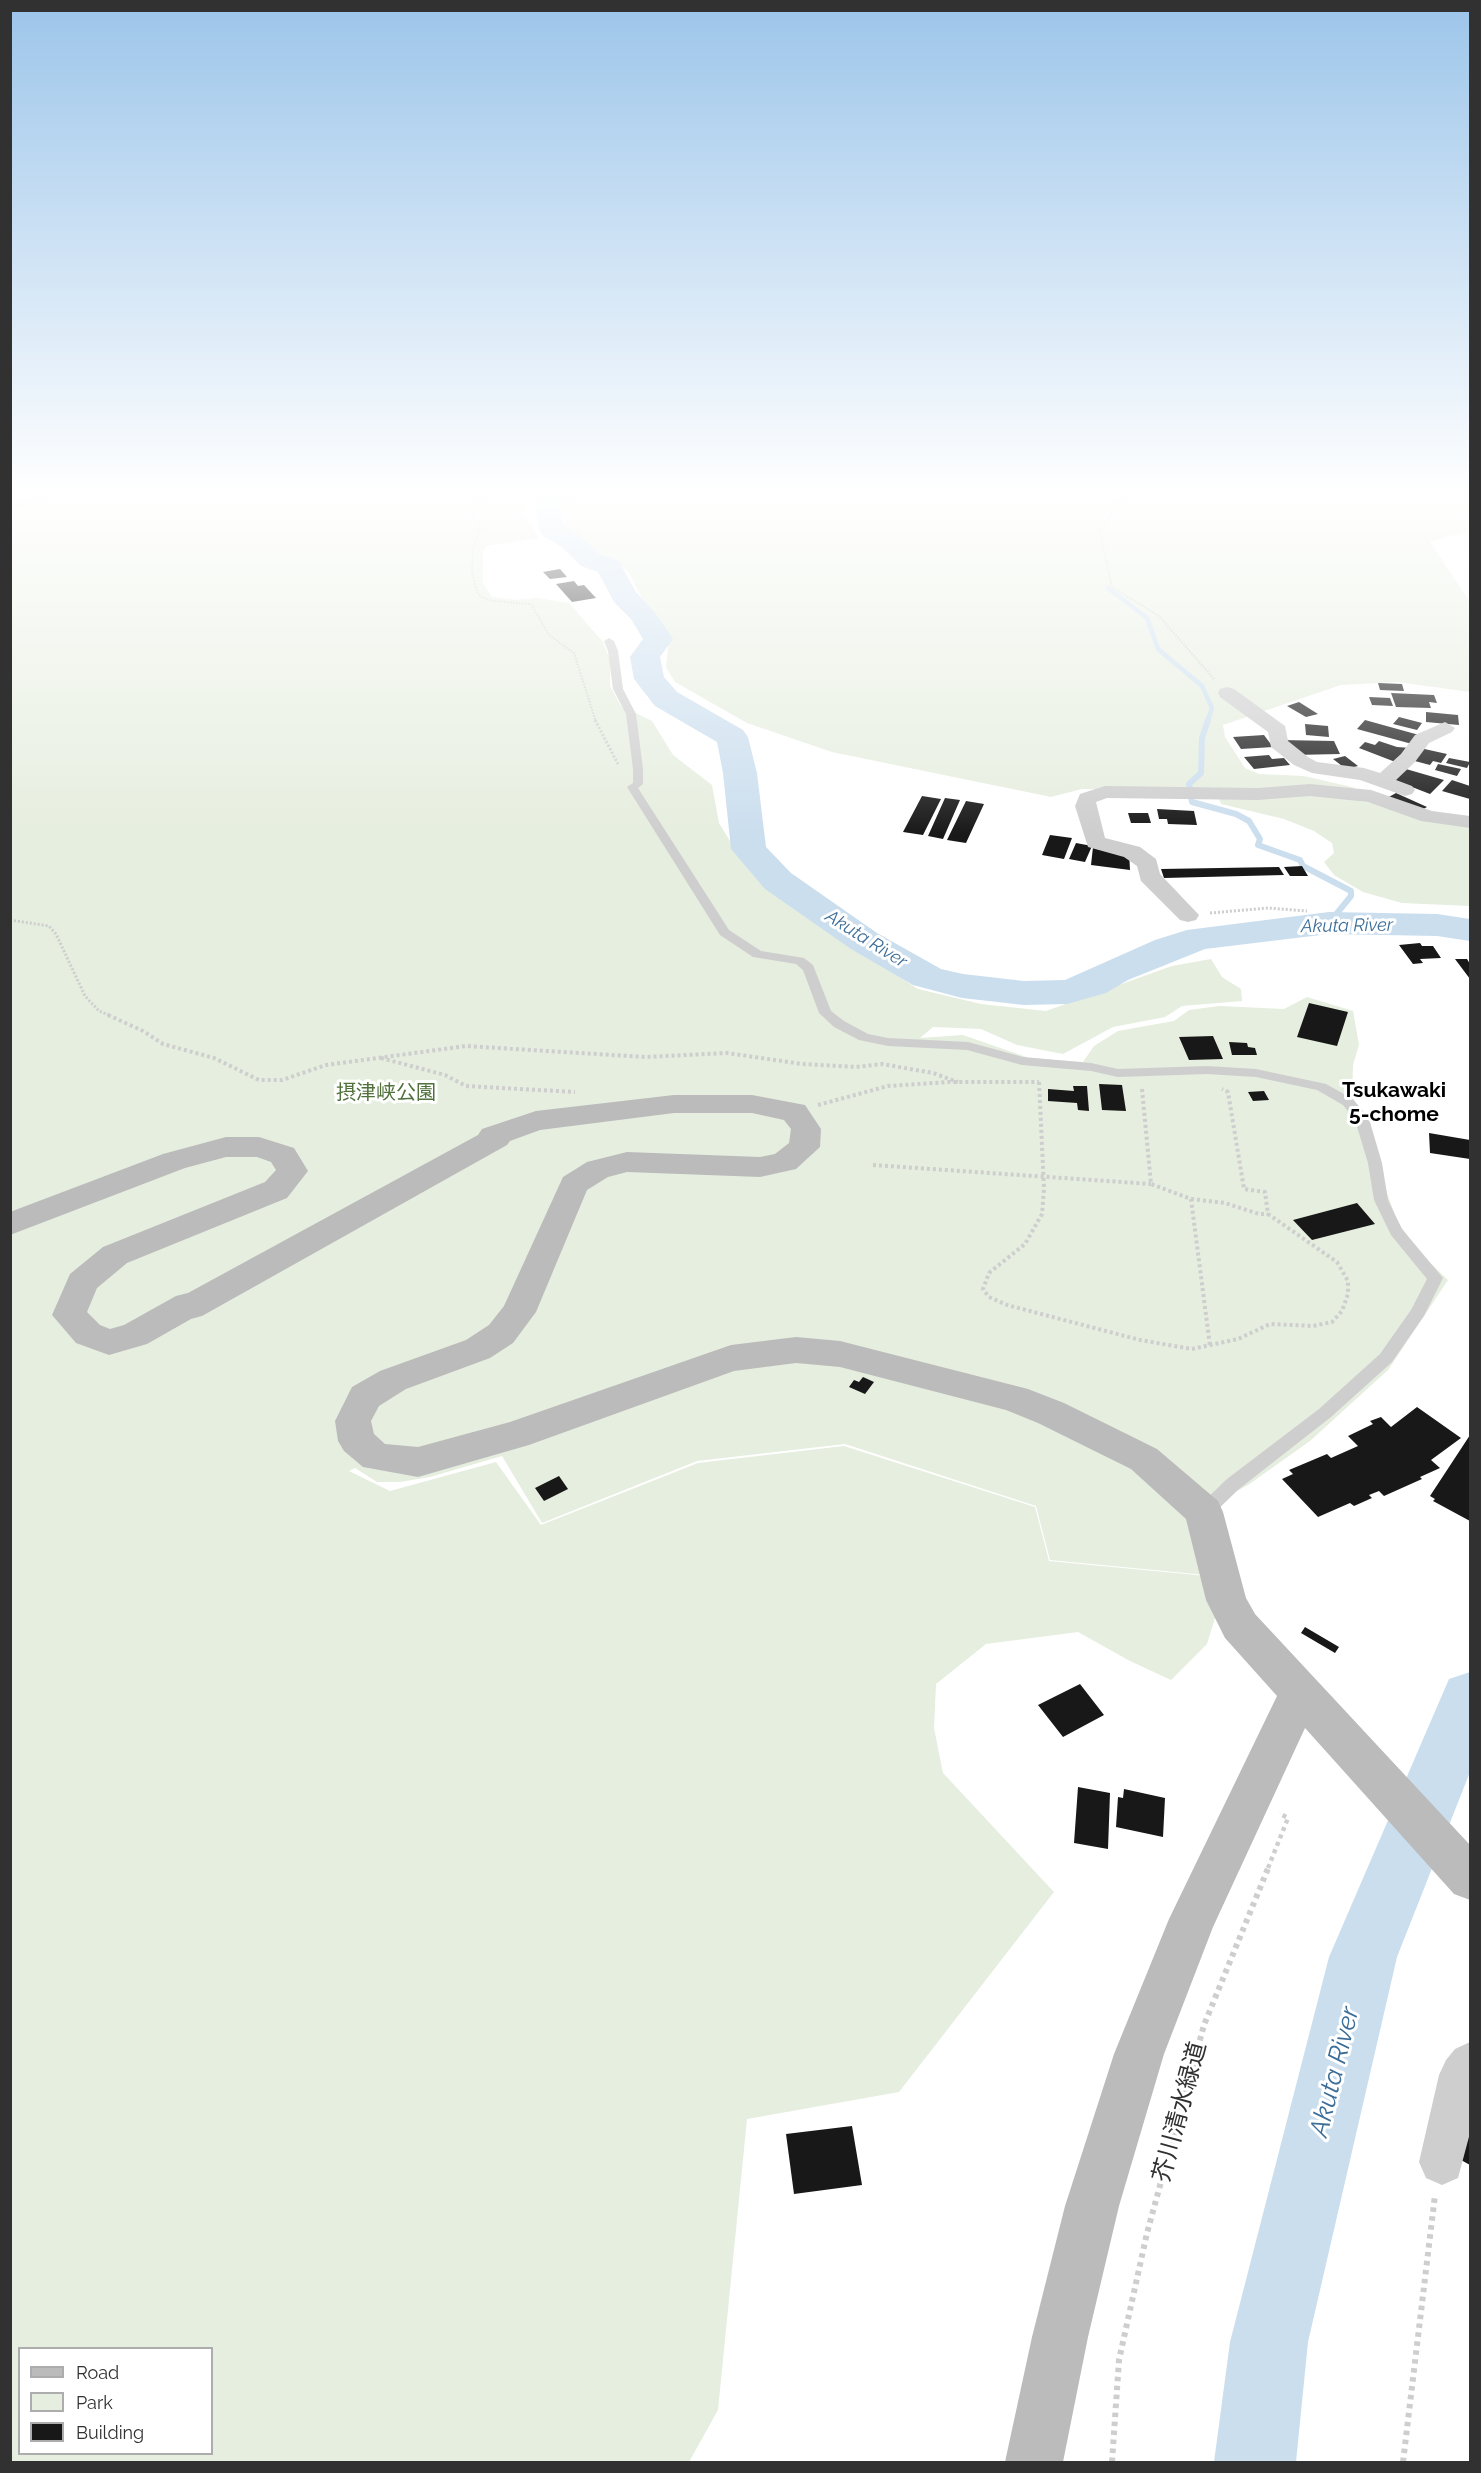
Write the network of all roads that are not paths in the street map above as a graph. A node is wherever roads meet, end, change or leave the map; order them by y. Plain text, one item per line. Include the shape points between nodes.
1 (609, 641) dead end
2 (1227, 693) road end
3 (1445, 728) dead end
4 (1383, 781) junction
5 (1470, 817) edge
6 (1470, 822) edge
7 (1188, 915) road end
8 (10, 1224) edge
9 (1204, 1512) junction
10 (1301, 1691) junction
11 (1335, 1732) junction
12 (1279, 1738) junction
13 (1470, 1878) edge
14 (1470, 2064) edge
15 (1442, 2162) road end
16 (1034, 2463) edge

1 - 9 lane via 614,651 618,689 631,714 638,769 638,784 632,788 724,932 758,954 800,961 808,968 825,1013 839,1024 864,1037 888,1042 968,1046 1031,1062 1118,1073 1256,1072 1321,1087 1348,1102 1362,1119 1375,1163 1380,1200 1396,1231 1435,1278 1418,1312 1386,1358
2 - 4 street via 1278,730 1278,743 1301,761 1312,767 1365,774
3 - 4 street via 1422,739
4 - 5 street
6 - 7 street via 1440,820 1371,796 1319,790 1258,794 1105,792 1087,798 1085,806 1096,842 1132,852 1148,864 1149,876
8 - 9 street via 174,1161 226,1147 259,1147 283,1155 292,1171 276,1190 115,1255 82,1282 69,1315 88,1334 109,1342 135,1335 190,1307 496,1138 493,1136 536,1121 674,1104 752,1104 794,1112 806,1129 804,1147 784,1162 760,1167 627,1162 598,1169 574,1184 519,1312 501,1334 478,1350 393,1380 366,1397 353,1421 357,1441 376,1457 417,1462 516,1435 731,1358 774,1351 818,1351 966,1385 1052,1413 1144,1459
9 - 10 street via 1232,1615 1249,1639
10 - 11 street
10 - 12 street
11 - 12 street via 1305,1729
11 - 13 street
12 - 16 street via 1193,1919 1139,2054 1092,2206
14 - 15 street via 1461,2075

